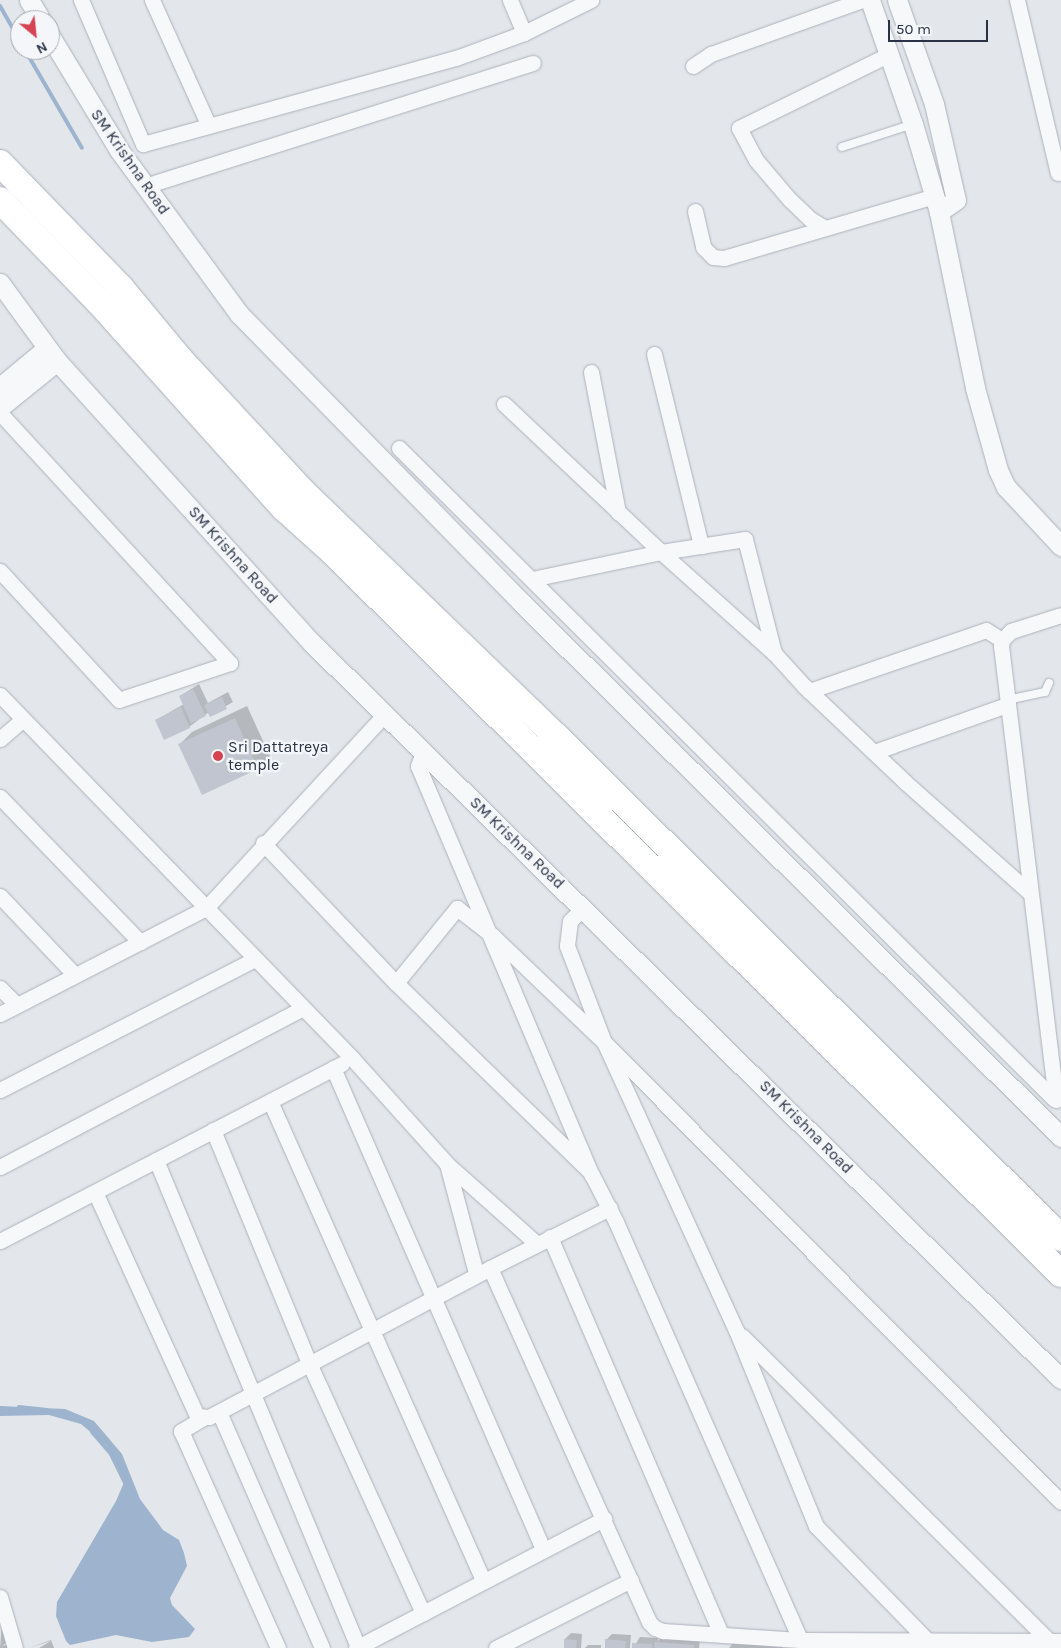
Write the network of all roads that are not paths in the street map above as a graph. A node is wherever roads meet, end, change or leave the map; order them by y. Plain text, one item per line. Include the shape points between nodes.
1 (81, 0) edge
2 (152, 0) edge
3 (510, 0) edge
4 (591, 0) edge
5 (1017, 0) edge
6 (885, 1) edge
7 (569, 5) edge
8 (524, 33) junction
9 (60, 53) edge
10 (890, 54) junction
11 (533, 63) dead end
12 (693, 66) dead end
13 (913, 124) junction
14 (209, 126) junction
15 (842, 147) dead end
16 (0, 163) edge
17 (1058, 174) dead end
18 (145, 186) junction
19 (0, 200) edge
20 (936, 204) junction
21 (695, 211) dead end
22 (825, 228) junction
23 (0, 283) edge
24 (654, 354) dead end
25 (52, 355) junction
26 (591, 372) dead end
27 (0, 387) edge
28 (504, 404) dead end
29 (0, 407) edge
30 (0, 413) edge
31 (399, 448) dead end
32 (618, 512) junction
33 (340, 544) junction
34 (701, 546) junction
35 (1061, 546) edge
36 (661, 552) junction
37 (0, 571) edge
38 (532, 579) junction
39 (1061, 615) edge
40 (1002, 640) junction
41 (774, 653) junction
42 (1049, 682) dead end
43 (809, 691) junction
44 (0, 695) edge
45 (1007, 703) junction
46 (385, 714) junction
47 (23, 719) junction
48 (0, 739) edge
49 (424, 751) junction
50 (874, 752) junction
51 (0, 797) edge
52 (263, 843) junction
53 (1029, 892) junction
54 (0, 896) edge
55 (206, 908) junction
56 (583, 908) junction
57 (492, 936) junction
58 (140, 942) junction
59 (255, 959) junction
60 (75, 975) junction
61 (396, 983) junction
62 (0, 988) edge
63 (17, 1005) junction
64 (303, 1008) junction
65 (0, 1014) edge
66 (604, 1042) junction
67 (352, 1058) junction
68 (333, 1068) junction
69 (0, 1090) edge
70 (270, 1101) junction
71 (1058, 1102) edge
72 (213, 1130) junction
73 (1061, 1137) edge
74 (156, 1160) junction
75 (447, 1164) junction
76 (0, 1167) edge
77 (592, 1175) junction
78 (95, 1192) junction
79 (610, 1208) junction
80 (1061, 1238) edge
81 (543, 1240) junction
82 (0, 1241) edge
83 (483, 1271) junction
84 (1061, 1274) edge
85 (433, 1296) junction
86 (372, 1330) junction
87 (736, 1330) junction
88 (309, 1363) junction
89 (1061, 1379) edge
90 (254, 1393) junction
91 (219, 1412) junction
92 (203, 1418) junction
93 (1061, 1502) edge
94 (604, 1520) junction
95 (543, 1549) junction
96 (483, 1580) junction
97 (631, 1580) junction
98 (0, 1597) edge
99 (422, 1613) junction
100 (3, 1620) edge
101 (721, 1635) junction
102 (800, 1640) junction
103 (928, 1641) junction
104 (1055, 1641) edge
105 (357, 1647) edge
106 (15, 1648) edge
107 (278, 1648) edge
108 (322, 1648) edge
109 (496, 1648) edge

1 - 14 street via 143,144
2 - 14 street
3 - 8 street
4 - 7 street
5 - 17 street
6 - 10 street
6 - 12 street via 711,54
6 - 20 street via 934,104 956,200
7 - 8 street
8 - 14 street via 456,58
9 - 18 street, SM Krishna Road via 96,114
10 - 13 street
10 - 22 street via 739,128 756,160 790,200 810,220
11 - 18 street
13 - 15 lane
13 - 20 street
16 - 33 highway via 121,288
18 - 73 street, SM Krishna Road via 239,314
19 - 33 highway via 98,301 284,508
20 - 22 street
20 - 35 street via 975,388 1002,480
21 - 22 street via 703,247 714,257 724,258
23 - 25 street, SM Krishna Road
24 - 34 street
25 - 27 street
25 - 29 street
25 - 46 street, SM Krishna Road via 312,643
26 - 32 street
28 - 32 street
30 - 37 street via 230,663 120,700
31 - 38 street
32 - 36 street
33 - 80 highway via 556,736
33 - 84 highway
34 - 36 street
34 - 41 street via 745,539
36 - 38 street
36 - 41 street
38 - 71 street
39 - 40 street via 1011,631
40 - 43 street via 986,630
40 - 45 street
41 - 43 street
42 - 45 lane via 1045,692
43 - 50 street
44 - 47 street
45 - 50 street
45 - 53 street
46 - 49 street, SM Krishna Road
46 - 52 street
47 - 48 street
47 - 55 street
49 - 56 street, SM Krishna Road
49 - 57 street via 418,766
50 - 53 street
51 - 58 street
52 - 55 street
52 - 61 street
53 - 71 street
54 - 60 street
55 - 58 street
55 - 59 street
56 - 66 street via 570,921 567,946
56 - 89 street, SM Krishna Road
57 - 61 street via 457,908
57 - 66 street
57 - 77 street
58 - 60 street
59 - 64 street
59 - 69 street
60 - 63 street
61 - 77 street
62 - 63 street
63 - 65 street
64 - 67 street
64 - 76 street
66 - 87 street
66 - 93 street
67 - 68 street
67 - 75 street
68 - 70 street
68 - 85 street
70 - 72 street
70 - 86 street
72 - 74 street
72 - 88 street
74 - 78 street
74 - 90 street
75 - 81 street
75 - 83 street
77 - 79 street
78 - 82 street
78 - 92 street via 194,1411
79 - 81 street
79 - 102 street
81 - 83 street
81 - 101 street
83 - 85 street
83 - 94 street
85 - 86 street
85 - 95 street
86 - 88 street
86 - 96 street
87 - 103 street via 816,1526
87 - 104 street
88 - 90 street
88 - 99 street
90 - 91 street
90 - 105 street
91 - 92 street
91 - 108 street
92 - 107 street via 181,1431
94 - 95 street
94 - 97 street
95 - 96 street
96 - 99 street
97 - 101 street via 649,1622 655,1628
97 - 109 street
98 - 100 street
99 - 105 street
100 - 106 street
101 - 102 street
102 - 103 street
103 - 104 street

